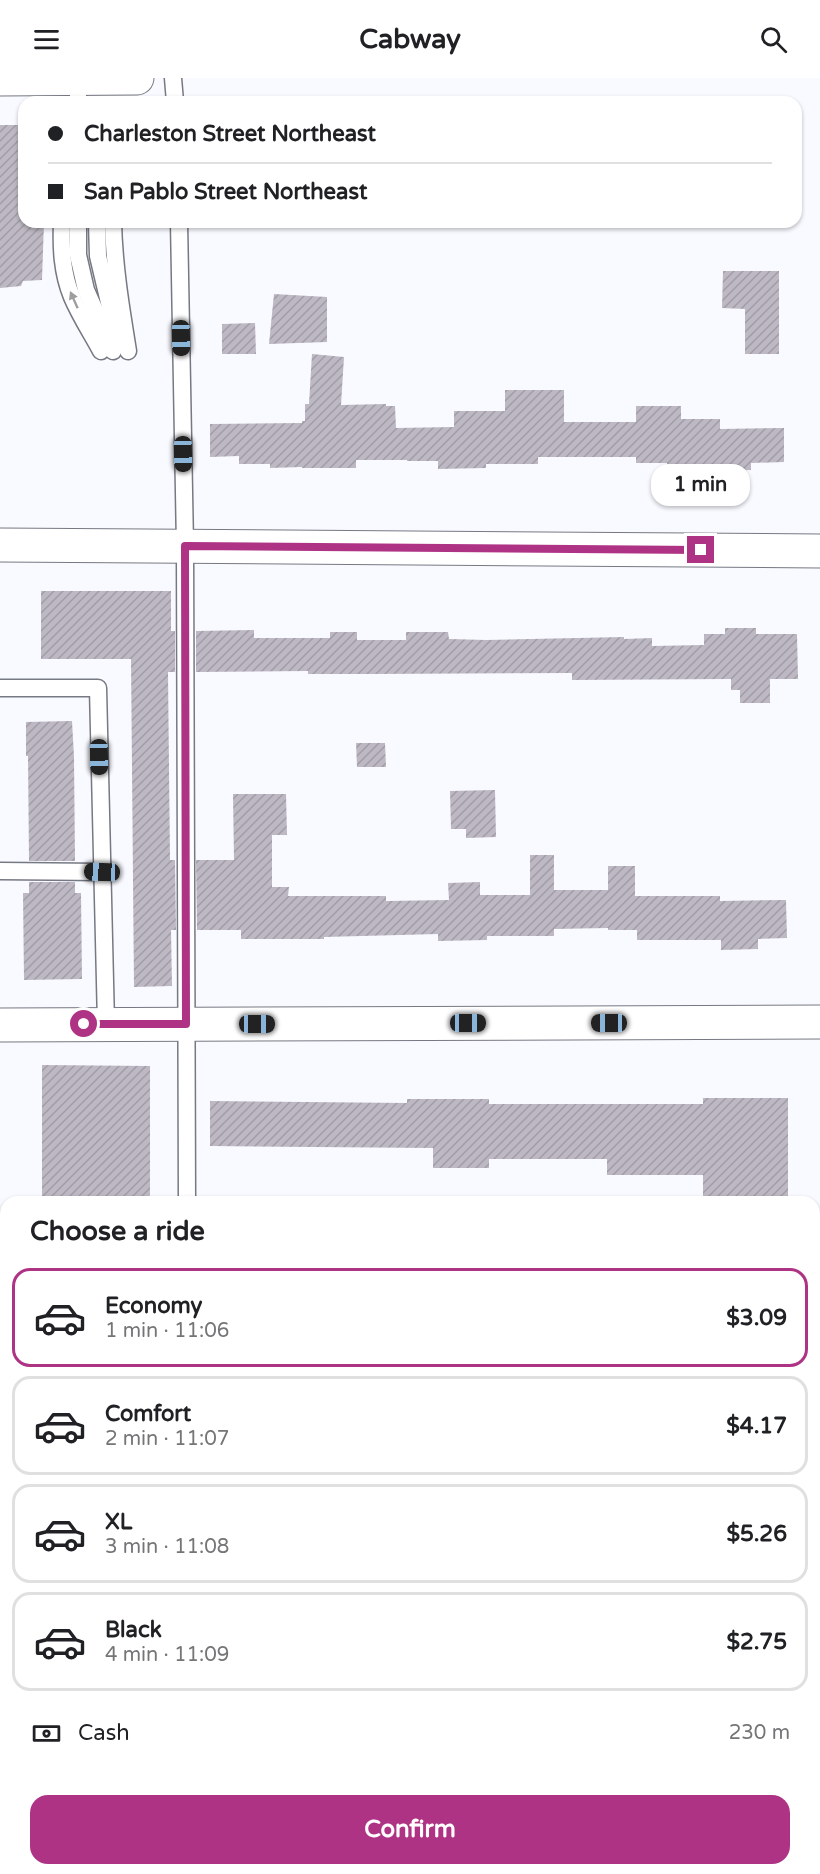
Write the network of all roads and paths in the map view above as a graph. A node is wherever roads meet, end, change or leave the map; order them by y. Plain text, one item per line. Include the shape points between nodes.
1 (78, 78) edge
2 (138, 78) edge
3 (173, 78) edge
4 (0, 79) edge
5 (78, 96) edge
6 (174, 96) edge
7 (62, 228) edge
8 (78, 228) edge
9 (97, 228) edge
10 (113, 228) edge
11 (178, 228) edge
12 (116, 351) junction
13 (0, 545) edge
14 (185, 546) junction
15 (820, 551) edge
16 (0, 688) edge
17 (0, 871) edge
18 (102, 872) junction
19 (820, 1022) edge
20 (106, 1024) junction
21 (186, 1024) junction
22 (0, 1025) edge
23 (187, 1196) edge

1 - 2 street
1 - 4 street
1 - 5 lane
3 - 6 lane
12 -> 7 lane via 72,297 61,253
8 - 12 lane via 78,255 86,290
9 - 12 lane via 98,256
10 - 12 lane via 118,288
11 - 14 lane
13 - 14 street
14 - 15 street
14 - 21 lane
16 - 18 lane via 98,688
17 - 18 lane
18 - 20 lane
19 - 21 street
20 - 21 street
20 - 22 street
21 - 23 lane

